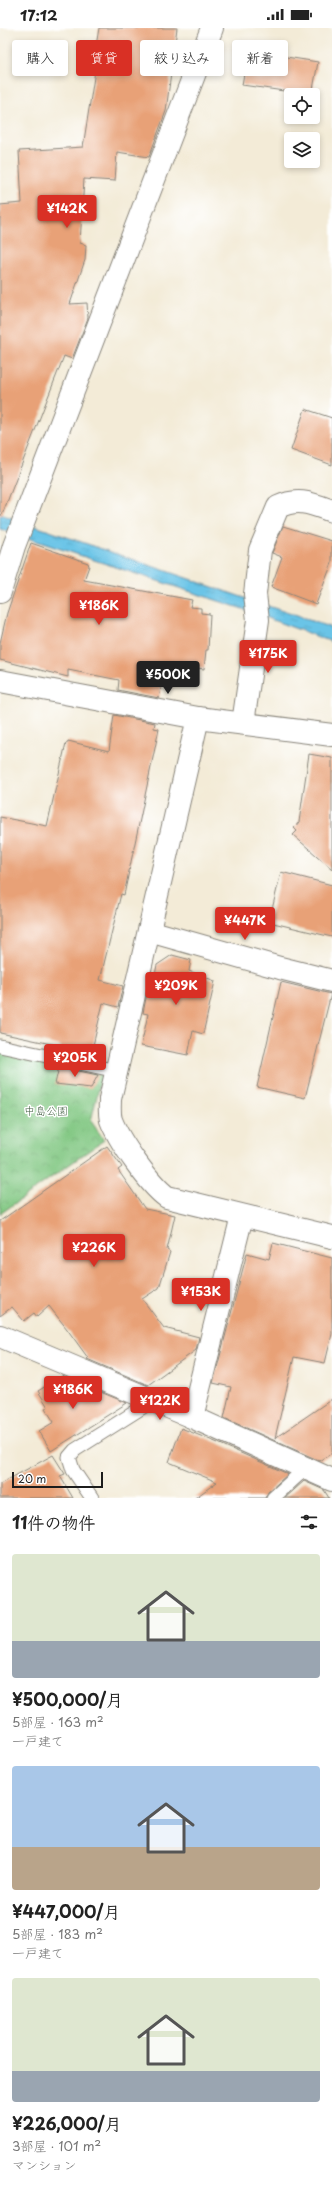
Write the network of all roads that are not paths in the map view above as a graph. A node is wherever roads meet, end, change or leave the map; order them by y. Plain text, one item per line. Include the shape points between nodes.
1 (212, 28) edge
2 (332, 511) edge
3 (0, 592) edge
4 (0, 681) edge
5 (198, 718) junction
6 (243, 723) junction
7 (332, 735) edge
8 (149, 931) junction
9 (332, 981) edge
10 (0, 1046) edge
11 (116, 1071) junction
12 (242, 1216) junction
13 (332, 1237) edge
14 (0, 1336) edge
15 (154, 1400) junction
16 (192, 1417) junction
17 (306, 1468) junction
18 (332, 1480) edge
19 (92, 1498) edge
20 (273, 1498) edge

1 - 3 street via 14,546
2 - 6 street via 304,501 278,507 260,550 255,594 258,620
4 - 5 street
5 - 6 street
5 - 8 street
6 - 7 street
8 - 9 street
8 - 11 street
10 - 11 lane
11 - 12 street via 110,1099 111,1119 116,1131 152,1183 168,1197
12 - 13 street
12 - 16 street
14 - 15 street
15 - 16 street
15 - 19 lane via 75,1450 69,1457 73,1470
16 - 17 street
17 - 18 street
17 - 20 lane

